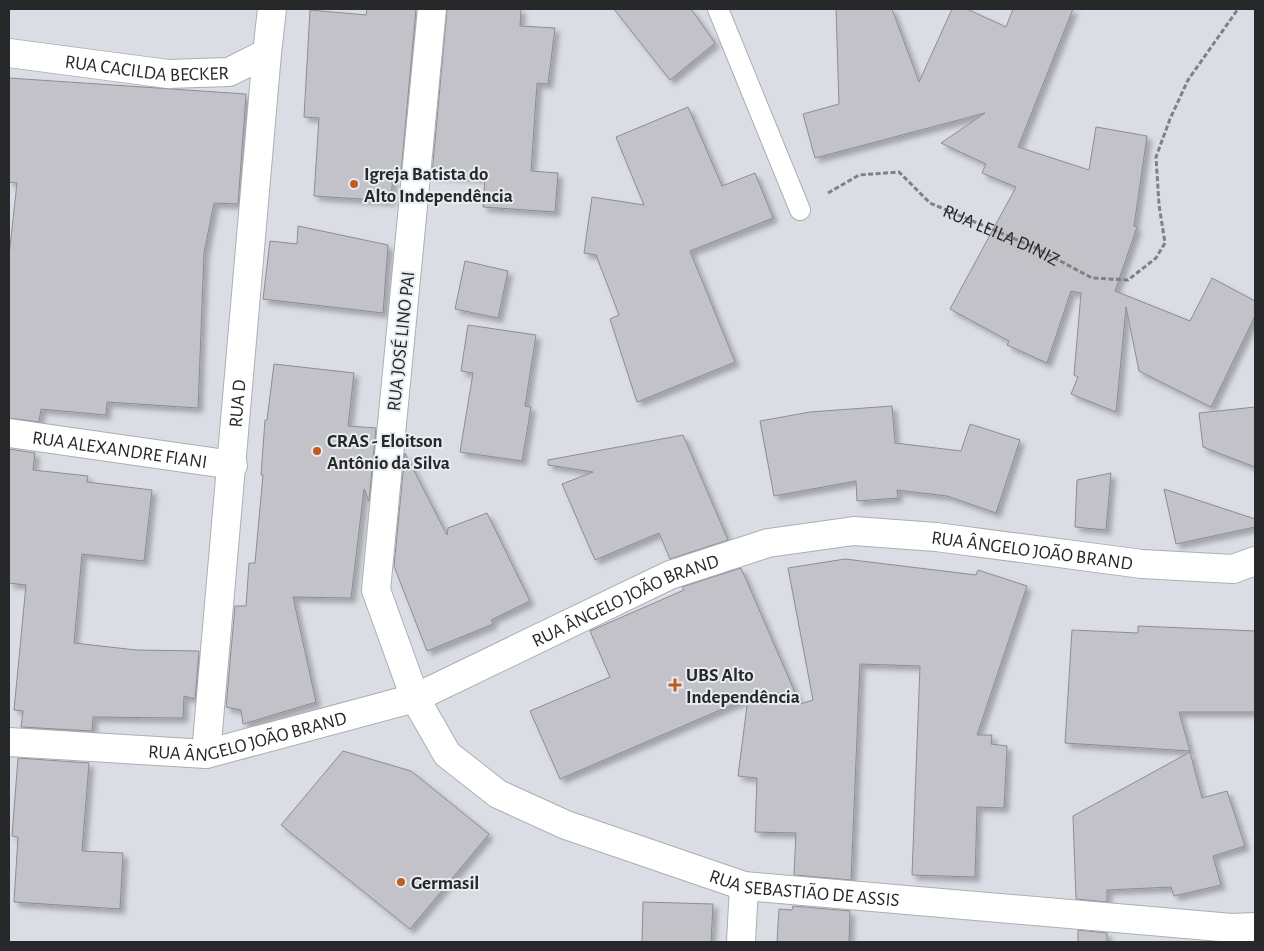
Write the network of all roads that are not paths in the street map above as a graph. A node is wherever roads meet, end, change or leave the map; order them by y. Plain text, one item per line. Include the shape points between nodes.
1 (272, 9) edge
2 (432, 9) edge
3 (718, 9) edge
4 (9, 52) edge
5 (267, 53) junction
6 (800, 210) road end
7 (9, 433) edge
8 (232, 465) junction
9 (1255, 561) edge
10 (414, 698) junction
11 (9, 742) edge
12 (206, 754) junction
13 (744, 886) junction
14 (1255, 927) edge
15 (741, 942) edge

1 - 5 street
2 - 10 street, RUA JOSÉ LINO PAI via 376,590
3 - 6 lane
4 - 5 street, RUA CACILDA BECKER via 168,74 229,72
5 - 8 street, RUA D
7 - 8 street, RUA ALEXANDRE FIANI
8 - 12 street, RUA D
9 - 10 street, RUA ÂNGELO JOÃO BRAND via 1233,569 1142,564 854,531 768,543 670,575
10 - 12 street, RUA ÂNGELO JOÃO BRAND
10 - 13 street, RUA SEBASTIÃO DE ASSIS via 447,754 498,794 566,825
11 - 12 street, RUA ÂNGELO JOÃO BRAND
13 - 14 street, RUA SEBASTIÃO DE ASSIS via 1232,928
13 - 15 street

